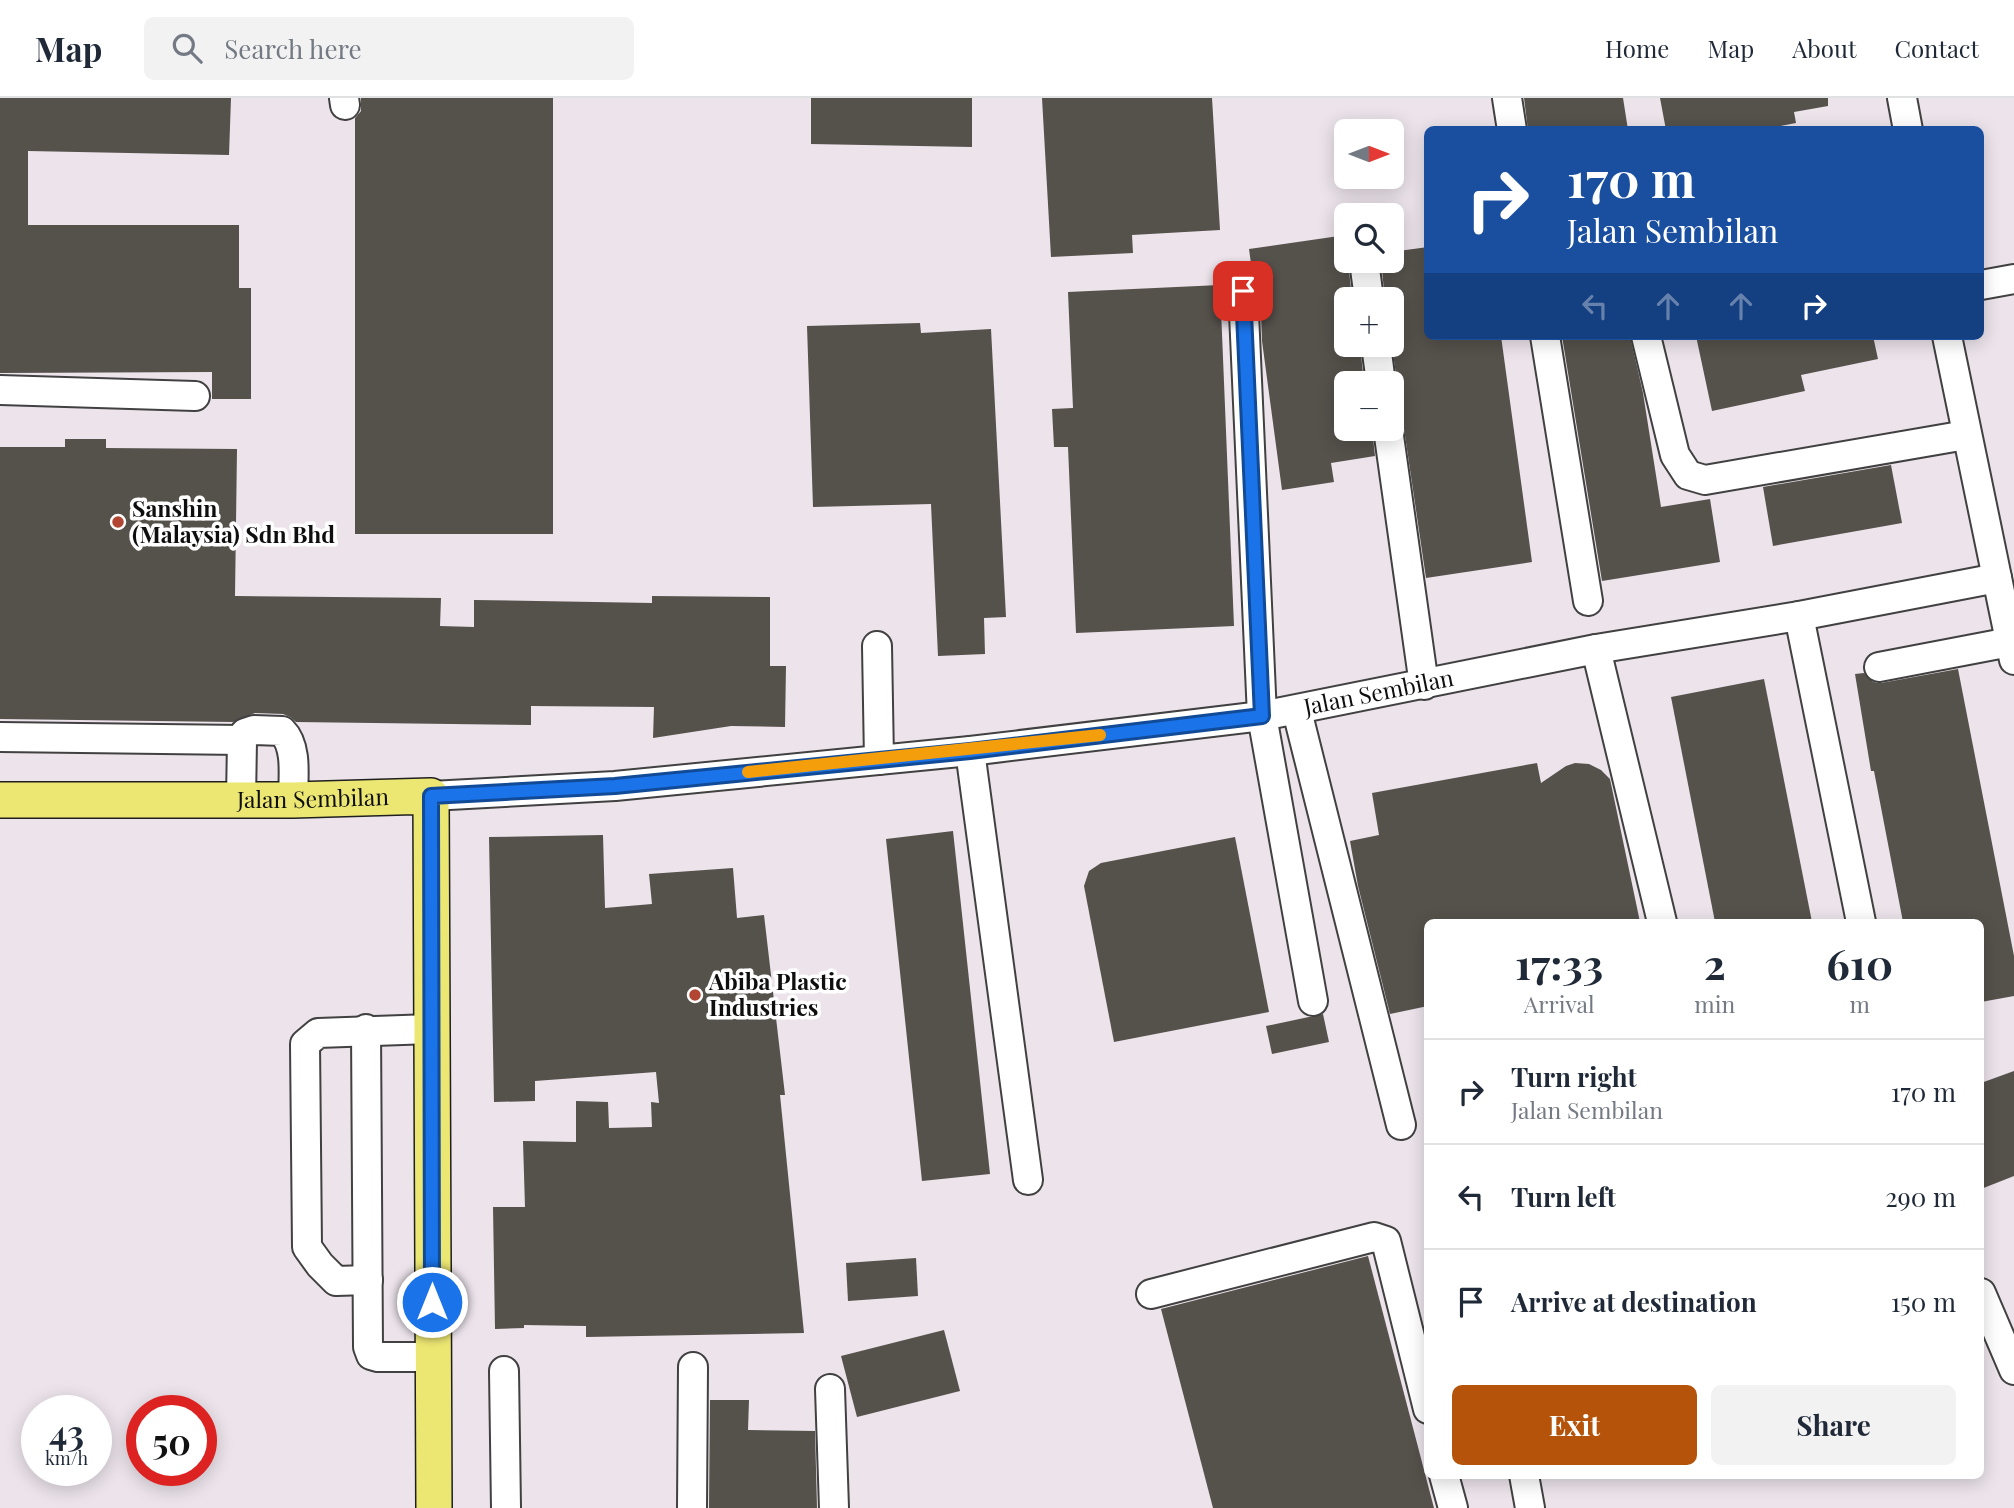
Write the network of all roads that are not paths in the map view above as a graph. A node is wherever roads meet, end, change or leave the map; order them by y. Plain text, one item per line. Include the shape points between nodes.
1 (1507, 98) edge
2 (1902, 98) edge
3 (1511, 126) edge
4 (1907, 126) edge
5 (2014, 279) edge
6 (1984, 284) edge
7 (1243, 291) dead end
8 (1546, 340) edge
9 (1647, 340) edge
10 (1948, 340) edge
11 (0, 390) edge
12 (195, 396) dead end
13 (1966, 435) junction
14 (1390, 441) edge
15 (1997, 578) junction
16 (1588, 601) dead end
17 (1799, 616) junction
18 (2011, 640) edge
19 (877, 646) dead end
20 (1595, 649) junction
21 (1880, 667) dead end
22 (1424, 685) junction
23 (1297, 711) junction
24 (1262, 716) junction
25 (0, 737) edge
26 (242, 740) junction
27 (970, 751) junction
28 (879, 760) junction
29 (431, 796) junction
30 (0, 800) edge
31 (241, 800) junction
32 (293, 800) junction
33 (1661, 919) edge
34 (1860, 919) edge
35 (1313, 1002) dead end
36 (366, 1029) junction
37 (432, 1029) junction
38 (1401, 1125) dead end
39 (1028, 1180) dead end
40 (368, 1280) junction
41 (1151, 1294) dead end
42 (1984, 1300) edge
43 (432, 1357) junction
44 (693, 1367) dead end
45 (2014, 1370) edge
46 (504, 1371) dead end
47 (830, 1389) dead end
48 (1424, 1393) edge
49 (1445, 1479) edge
50 (1525, 1479) edge
51 (434, 1508) edge
52 (506, 1508) edge
53 (692, 1508) edge
54 (834, 1508) edge
55 (1453, 1508) edge
56 (1531, 1508) edge

1 - 3 street
2 - 4 street
5 - 6 street
7 - 24 street
8 - 16 street
9 - 13 street via 1675,455 1688,475 1696,478
10 - 13 street
11 - 12 street
13 - 15 street
14 - 22 street
15 - 17 street, Jalan Sembilan
15 - 18 street
17 - 20 street, Jalan Sembilan
17 - 34 street
18 - 21 street
19 - 28 street
20 - 22 street, Jalan Sembilan
20 - 33 street
22 - 23 street, Jalan Sembilan
23 - 24 street, Jalan Sembilan
23 - 38 street
24 - 27 street, Jalan Sembilan
24 - 35 street
25 - 26 street
26 - 31 street
26 - 32 street via 254,730 282,731 289,738
27 - 28 street, Jalan Sembilan
27 - 39 street
28 - 29 street, Jalan Sembilan via 615,786
29 - 32 main road, Jalan Sembilan
29 - 37 main road
30 - 31 main road, Jalan Sembilan
31 - 32 main road, Jalan Sembilan
36 - 37 street
36 - 40 street
36 - 40 street via 318,1032 304,1044 307,1247 336,1281
37 - 43 main road
40 - 43 street via 371,1356
41 - 48 street via 1374,1237 1386,1241
42 - 45 street
43 - 51 main road
44 - 53 street
46 - 52 street
47 - 54 street
49 - 55 street
50 - 56 street

